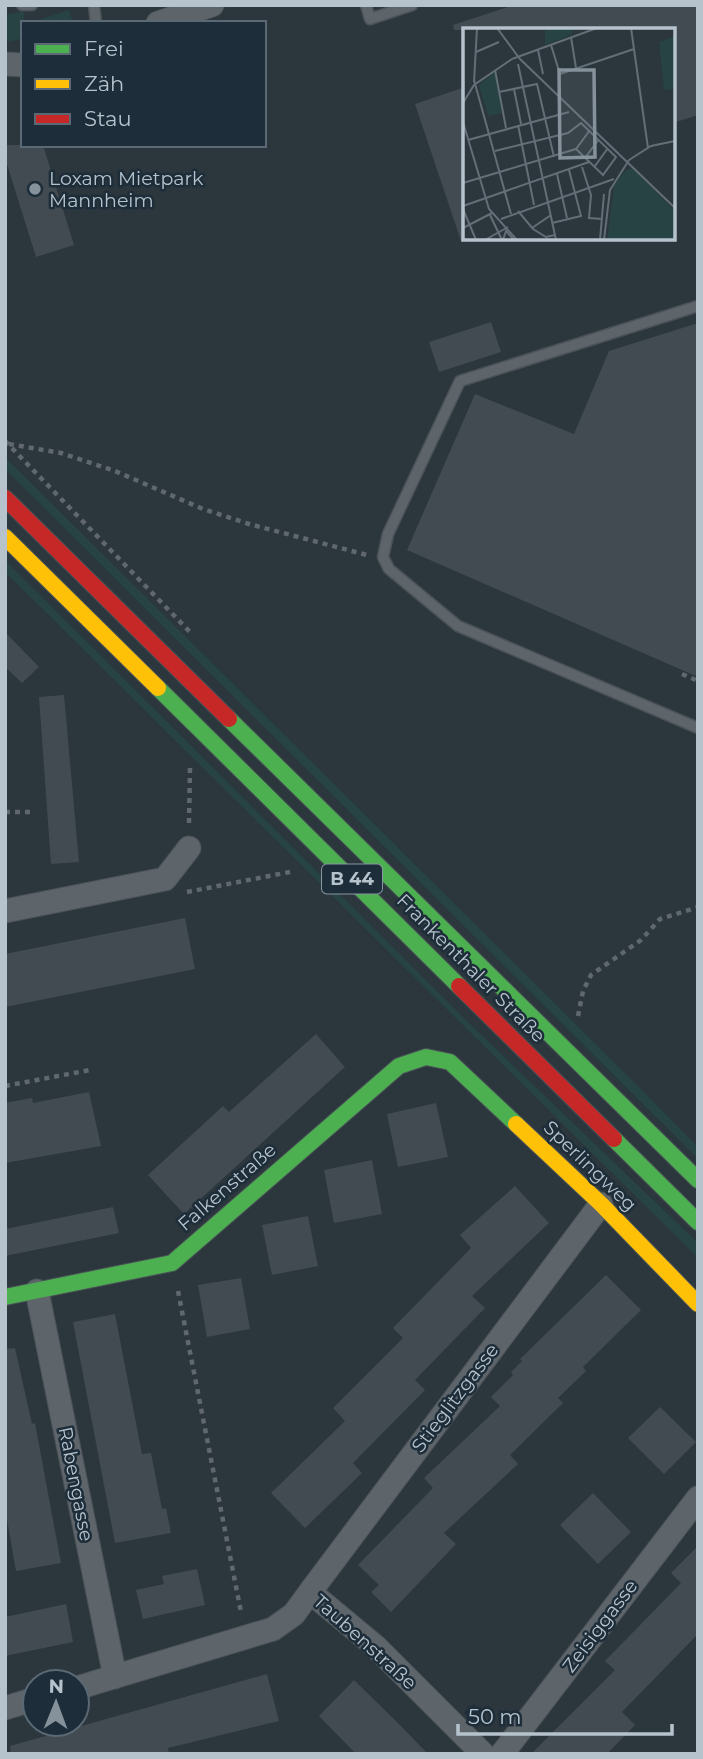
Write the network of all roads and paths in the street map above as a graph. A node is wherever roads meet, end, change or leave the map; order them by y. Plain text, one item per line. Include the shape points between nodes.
1 (22, 5) edge
2 (32, 5) edge
3 (212, 5) edge
4 (366, 5) edge
5 (412, 5) edge
6 (164, 21) edge
7 (698, 306) edge
8 (8, 444) dead end
9 (5, 498) edge
10 (5, 537) edge
11 (384, 560) junction
12 (682, 674) dead end
13 (698, 681) edge
14 (698, 728) edge
15 (190, 768) dead end
16 (5, 812) edge
17 (34, 812) dead end
18 (189, 848) joint
19 (295, 871) dead end
20 (180, 893) dead end
21 (698, 906) edge
22 (5, 911) edge
23 (578, 1016) dead end
24 (450, 1062) joint
25 (90, 1070) dead end
26 (5, 1086) edge
27 (698, 1180) edge
28 (601, 1204) junction
29 (698, 1222) edge
30 (173, 1263) junction
31 (37, 1291) junction
32 (5, 1297) edge
33 (698, 1304) edge
34 (698, 1497) edge
35 (310, 1592) junction
36 (246, 1638) junction
37 (115, 1677) junction
38 (91, 1684) edge
39 (483, 1754) edge
40 (502, 1754) edge

1 - 2 lane
3 - 6 street
4 - 5 lane via 370,19
7 - 11 lane via 460,381 388,534
8 - 11 path via 61,453 248,524
9 - 27 main road, Frankenthaler Straße / B 44
10 - 29 main road, Frankenthaler Straße / B 44
11 - 14 lane via 458,626
12 - 13 path
15 - 18 path
16 - 17 path
18 - 22 street via 165,879
19 - 20 path
21 - 23 path via 660,919 641,940 591,975
24 - 28 main road, Sperlingweg
24 - 30 main road, Falkenstraße via 426,1057 399,1066
25 - 26 path
28 - 33 main road, Sperlingweg
28 - 35 street, Stieglitzgasse
30 - 31 main road, Falkenstraße
30 - 36 path
31 - 32 main road, Falkenstraße
31 - 37 street, Rabengasse
34 - 40 street, Zeisiggasse
35 - 36 street, Taubenstraße via 294,1614 273,1629
35 - 39 street, Taubenstraße via 375,1646
36 - 37 street, Taubenstraße
37 - 38 street, Taubenstraße

